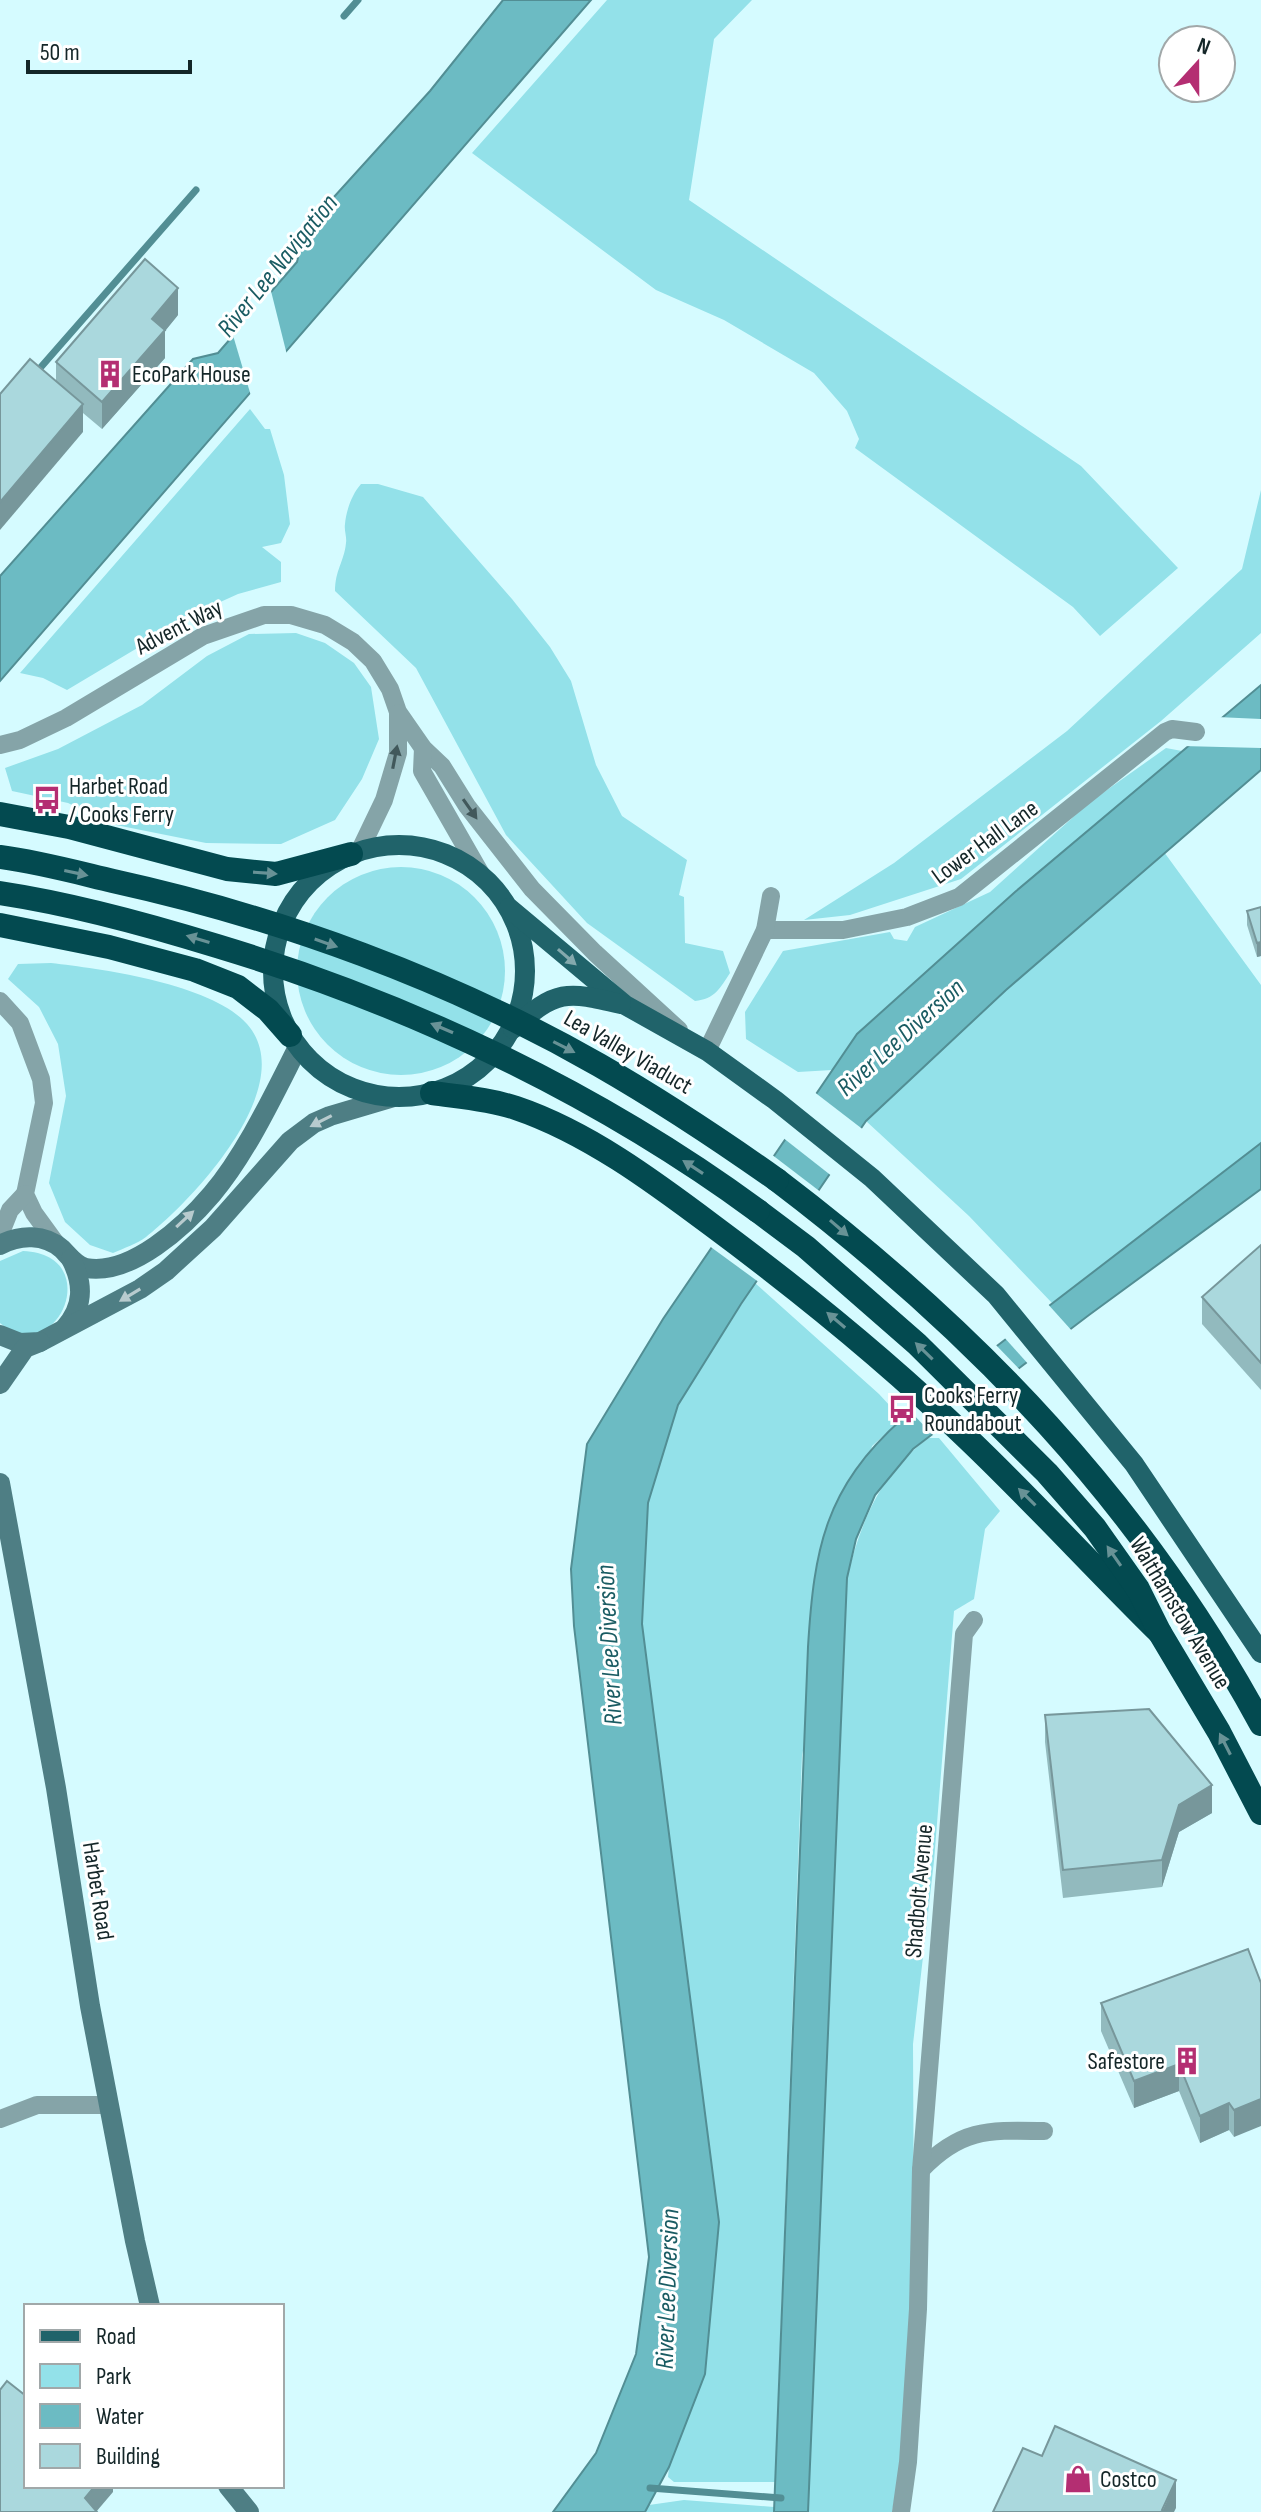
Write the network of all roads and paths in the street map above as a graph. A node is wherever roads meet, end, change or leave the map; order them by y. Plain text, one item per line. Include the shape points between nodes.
1 (398, 712) junction
2 (1196, 732) dead end
3 (4, 744) edge
4 (423, 748) junction
5 (0, 814) edge
6 (355, 852) junction
7 (0, 857) edge
8 (481, 874) junction
9 (0, 893) edge
10 (771, 896) dead end
11 (509, 908) junction
12 (0, 925) edge
13 (765, 930) junction
14 (0, 1001) edge
15 (625, 1005) junction
16 (509, 1032) junction
17 (294, 1041) junction
18 (701, 1048) junction
19 (432, 1093) junction
20 (394, 1097) junction
21 (25, 1194) junction
22 (0, 1235) edge
23 (0, 1245) edge
24 (64, 1252) junction
25 (0, 1335) edge
26 (46, 1340) junction
27 (0, 1384) edge
28 (0, 1489) edge
29 (1111, 1498) joint
30 (974, 1620) dead end
31 (1160, 1633) junction
32 (1261, 1653) edge
33 (1261, 1724) edge
34 (1261, 1813) edge
35 (109, 2105) junction
36 (0, 2119) edge
37 (1044, 2131) dead end
38 (921, 2170) junction
39 (150, 2304) edge
40 (230, 2488) edge
41 (249, 2512) edge
42 (901, 2512) edge

1 - 3 street, Advent Way via 373,661 353,642 310,619 264,615 203,636 66,718
1 - 4 street
6 -> 1 street via 384,800 398,753
2 - 13 street, Lower Hall Lane via 1165,732 959,897 907,917 843,930
4 - 8 street via 422,771
4 -> 18 street via 442,766 532,889
5 -> 6 highway via 251,872 276,874
6 - 8 main road via 413,845 456,858
6 - 17 main road via 303,888 286,914 275,947 273,986
7 -> 29 highway, Lea Valley Viaduct, bridge via 162,891 268,922 470,999 597,1064 697,1124 827,1218 998,1372
8 - 11 main road
31 -> 9 highway, Walthamstow Avenue, bridge via 1138,1589 1095,1528 917,1344 806,1247 627,1125 467,1039 373,999 162,929
10 - 13 street
11 -> 15 main road
11 - 16 main road via 525,966 521,1004
12 - 17 highway via 195,970 238,987 268,1010
13 - 18 street
14 - 21 street via 20,1023 41,1079 44,1103
15 - 16 main road via 581,995 554,997
15 - 18 main road
16 - 19 main road via 481,1067
17 - 20 main road via 324,1072 359,1090
24 -> 17 street via 80,1267 119,1266 150,1250 180,1224 212,1194 247,1142
18 - 32 main road via 872,1178 996,1295 1134,1464
19 - 20 main road
31 -> 19 highway via 967,1438 762,1262 568,1130 492,1101
20 -> 26 street via 314,1123 290,1141 213,1228 166,1271
21 - 22 street via 10,1210
21 - 24 street
23 - 24 street via 26,1236 43,1238
24 - 26 street via 79,1274 81,1293 67,1326
25 - 26 street via 20,1343
26 - 27 street via 25,1348
28 - 35 street, Harbet Road
29 - 33 highway, Walthamstow Avenue via 1187,1599
30 - 38 street, Shadbolt Avenue via 964,1634
34 -> 31 highway, Walthamstow Avenue
35 - 36 street via 37,2105
35 - 39 street, Harbet Road
37 - 38 street via 968,2135 941,2149
38 - 42 street, Shadbolt Avenue via 918,2309
40 - 41 street

